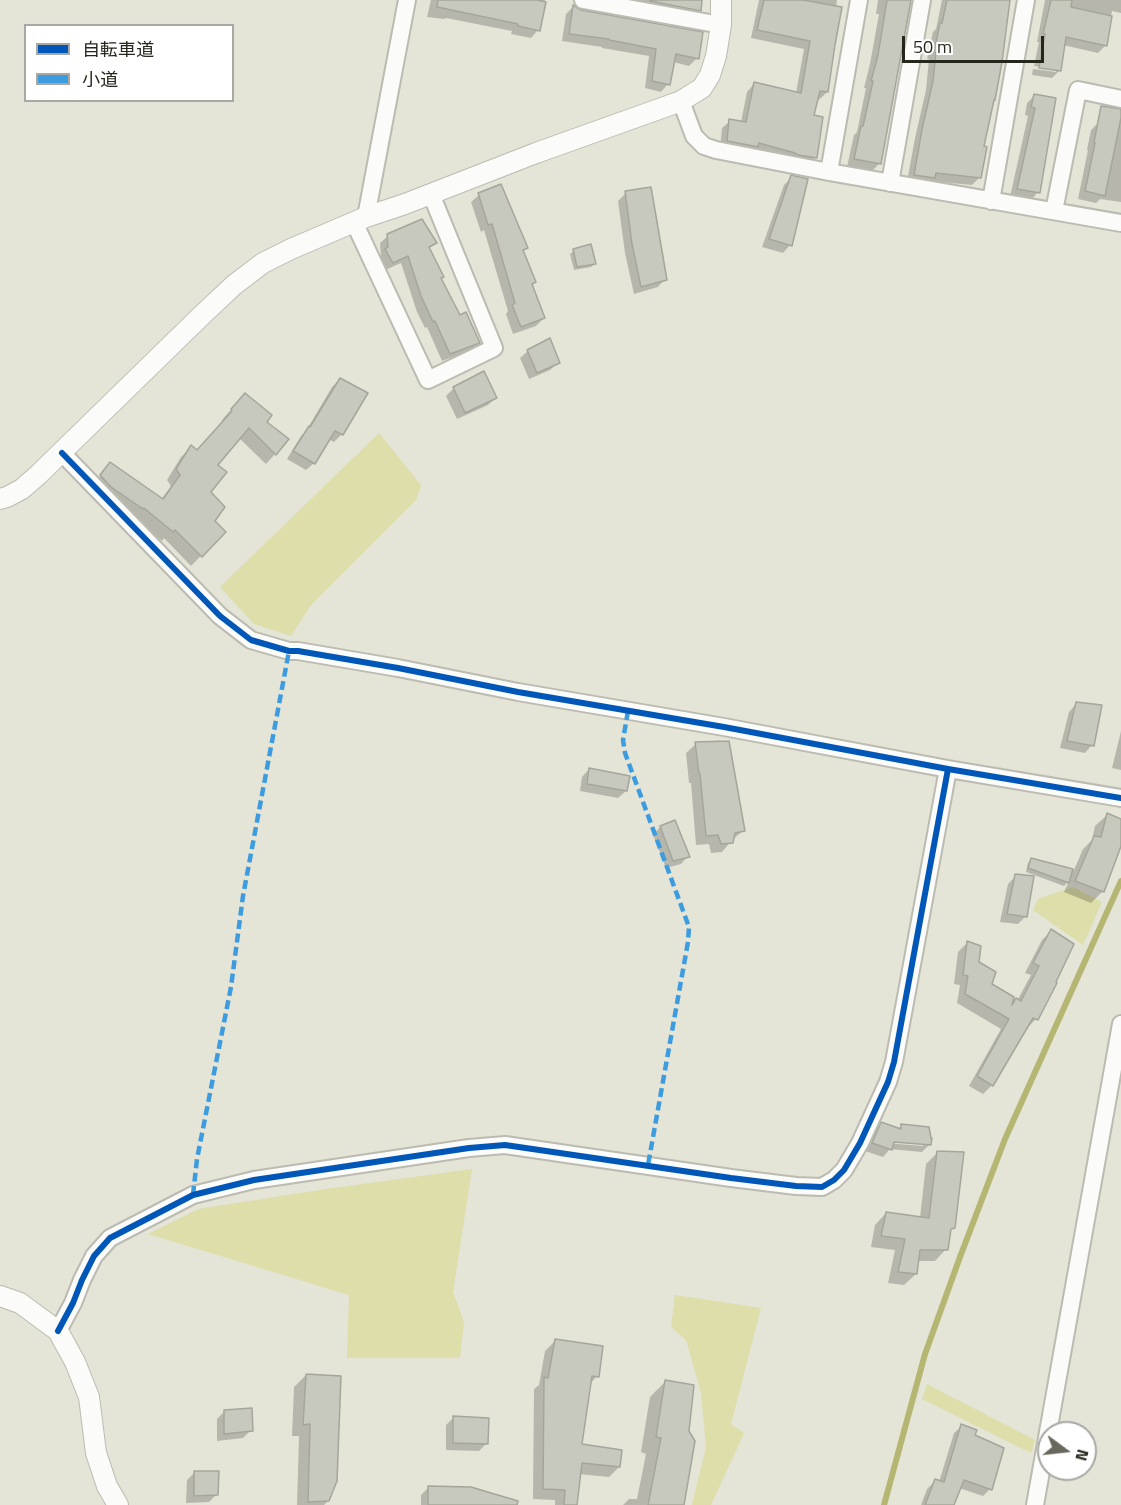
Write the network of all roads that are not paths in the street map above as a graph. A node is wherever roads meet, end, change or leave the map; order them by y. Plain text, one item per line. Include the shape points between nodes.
1 (407, 0) edge
2 (583, 0) edge
3 (721, 0) edge
4 (860, 0) edge
5 (922, 0) edge
6 (1026, 0) edge
7 (721, 25) junction
8 (1121, 99) edge
9 (681, 100) junction
10 (829, 172) junction
11 (890, 183) junction
12 (431, 194) junction
13 (991, 201) junction
14 (1054, 211) junction
15 (360, 220) junction
16 (1121, 223) edge
17 (62, 453) junction
18 (0, 500) edge
19 (948, 769) junction
20 (1121, 798) edge
21 (1121, 1023) edge
22 (0, 1296) edge
23 (58, 1331) junction
24 (118, 1505) edge
25 (1035, 1505) edge

1 - 15 street
2 - 7 street
3 - 7 street
4 - 10 street
5 - 11 street
6 - 13 street
7 - 9 street via 710,75 702,88
8 - 14 street via 1078,90
9 - 10 street via 694,136 704,146
9 - 12 street
10 - 11 street
11 - 13 street
12 - 15 street
12 - 15 street via 494,348 428,380
13 - 14 street
14 - 16 street
15 - 17 street via 263,263 234,285
17 - 18 street via 22,489
17 - 19 street via 220,616 251,640 289,651
19 - 20 street
19 - 23 street via 888,1082 844,1170 822,1188 505,1145 254,1180 193,1195 110,1238 94,1256
21 - 25 street
22 - 23 street via 20,1303
23 - 24 street via 89,1397 96,1453

